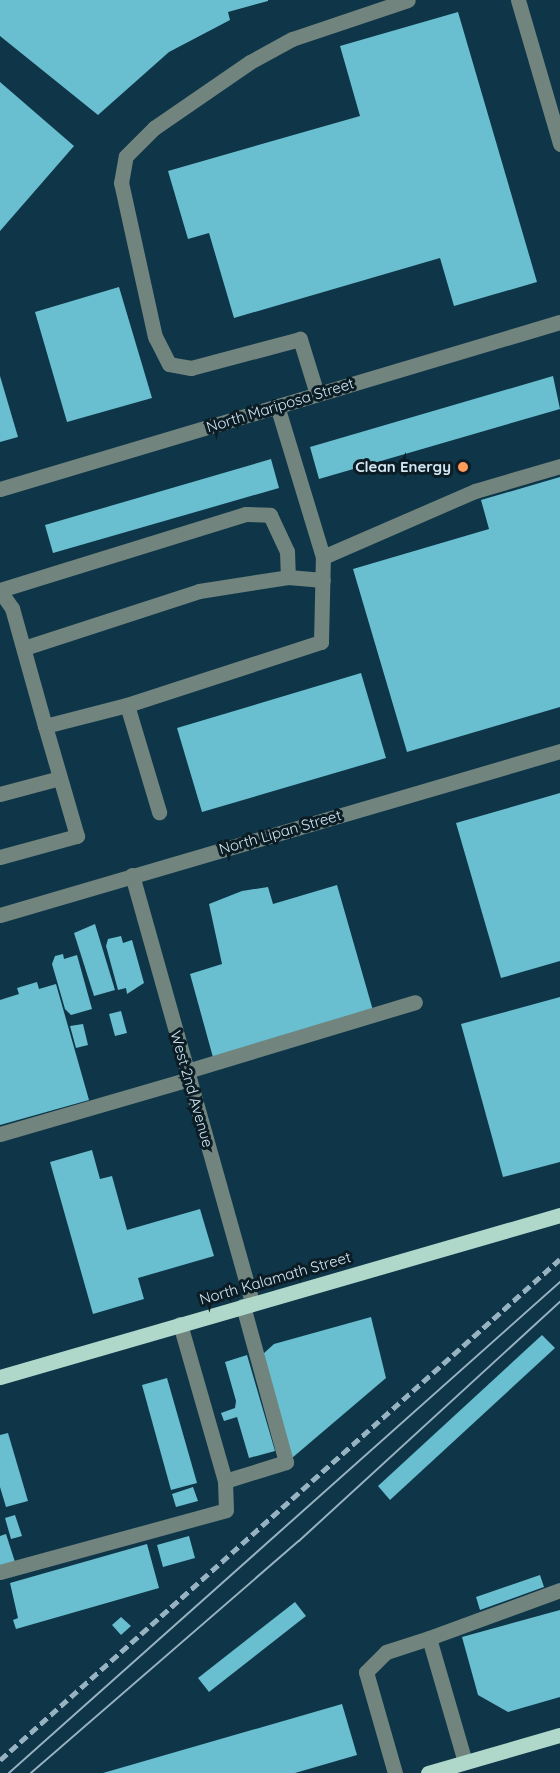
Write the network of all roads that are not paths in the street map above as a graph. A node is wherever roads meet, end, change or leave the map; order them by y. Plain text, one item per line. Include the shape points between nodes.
1 (408, 0) edge
2 (518, 0) edge
3 (560, 144) edge
4 (560, 322) edge
5 (317, 394) junction
6 (277, 406) junction
7 (560, 466) edge
8 (0, 489) edge
9 (323, 557) junction
10 (288, 578) junction
11 (323, 580) junction
12 (0, 590) edge
13 (24, 648) junction
14 (127, 705) junction
15 (45, 726) junction
16 (560, 751) edge
17 (60, 778) junction
18 (0, 794) edge
19 (159, 812) dead end
20 (0, 857) edge
21 (132, 875) junction
22 (0, 915) edge
23 (415, 1002) dead end
24 (188, 1075) junction
25 (0, 1134) edge
26 (560, 1215) edge
27 (248, 1304) junction
28 (180, 1324) junction
29 (0, 1377) edge
30 (225, 1481) junction
31 (0, 1572) edge
32 (560, 1590) edge
33 (429, 1638) junction
34 (560, 1735) edge
35 (465, 1762) junction
36 (395, 1773) edge
37 (428, 1773) edge

1 - 5 street via 292,39 250,62 154,128 126,156 121,183 155,337 169,364 191,368 300,339
2 - 3 street
4 - 5 street, North Mariposa Street
5 - 6 street, North Mariposa Street
6 - 8 street, North Mariposa Street
6 - 9 street
7 - 9 street via 475,491
9 - 11 street
10 - 11 street
10 - 12 street via 287,551 270,515 246,514
10 - 13 street via 199,591
11 - 14 street via 321,642
12 - 13 street via 12,608
13 - 15 street
14 - 15 street
14 - 19 street
15 - 17 street
16 - 21 street, North Lipan Street
17 - 18 street
17 - 20 street via 77,836
21 - 22 street, North Lipan Street
21 - 24 street, West 2nd Avenue
23 - 24 street
24 - 25 street
24 - 27 street, West 2nd Avenue
26 - 27 main road, North Kalamath Street
27 - 28 main road, North Kalamath Street
27 - 30 street, West 2nd Avenue via 286,1462
28 - 29 main road, North Kalamath Street
28 - 30 street
30 - 31 street via 225,1510
32 - 33 street
33 - 35 street
33 - 36 street via 386,1652 366,1672
34 - 35 main road
35 - 37 main road

